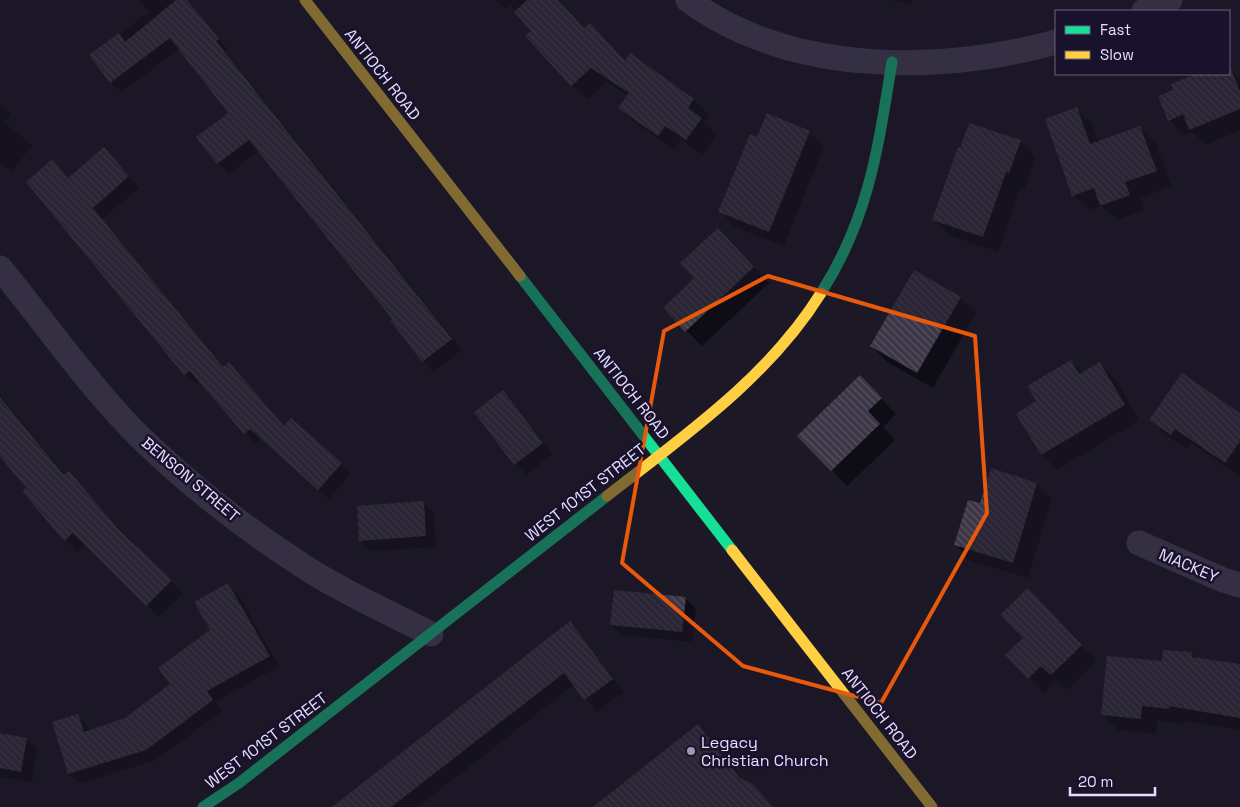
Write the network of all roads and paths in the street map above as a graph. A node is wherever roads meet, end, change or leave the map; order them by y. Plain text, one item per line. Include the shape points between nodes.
1 (304, 0) edge
2 (688, 0) edge
3 (1170, 0) edge
4 (1146, 10) edge
5 (1055, 42) edge
6 (892, 62) junction
7 (0, 268) edge
8 (659, 454) junction
9 (1138, 543) dead end
10 (1240, 585) edge
11 (431, 634) junction
12 (202, 807) edge
13 (932, 807) edge

1 - 8 street, ANTIOCH ROAD
2 - 6 street via 754,36 804,52 838,59
3 - 4 street
5 - 6 street via 976,58
6 - 8 street, WEST 101ST STREET via 877,153 859,220 841,262 810,313 768,363
7 - 11 street, BENSON STREET via 91,382 143,440 213,501 291,559
8 - 11 street, WEST 101ST STREET
8 - 13 street, ANTIOCH ROAD
9 - 10 street, MACKEY
11 - 12 street, WEST 101ST STREET via 239,783

